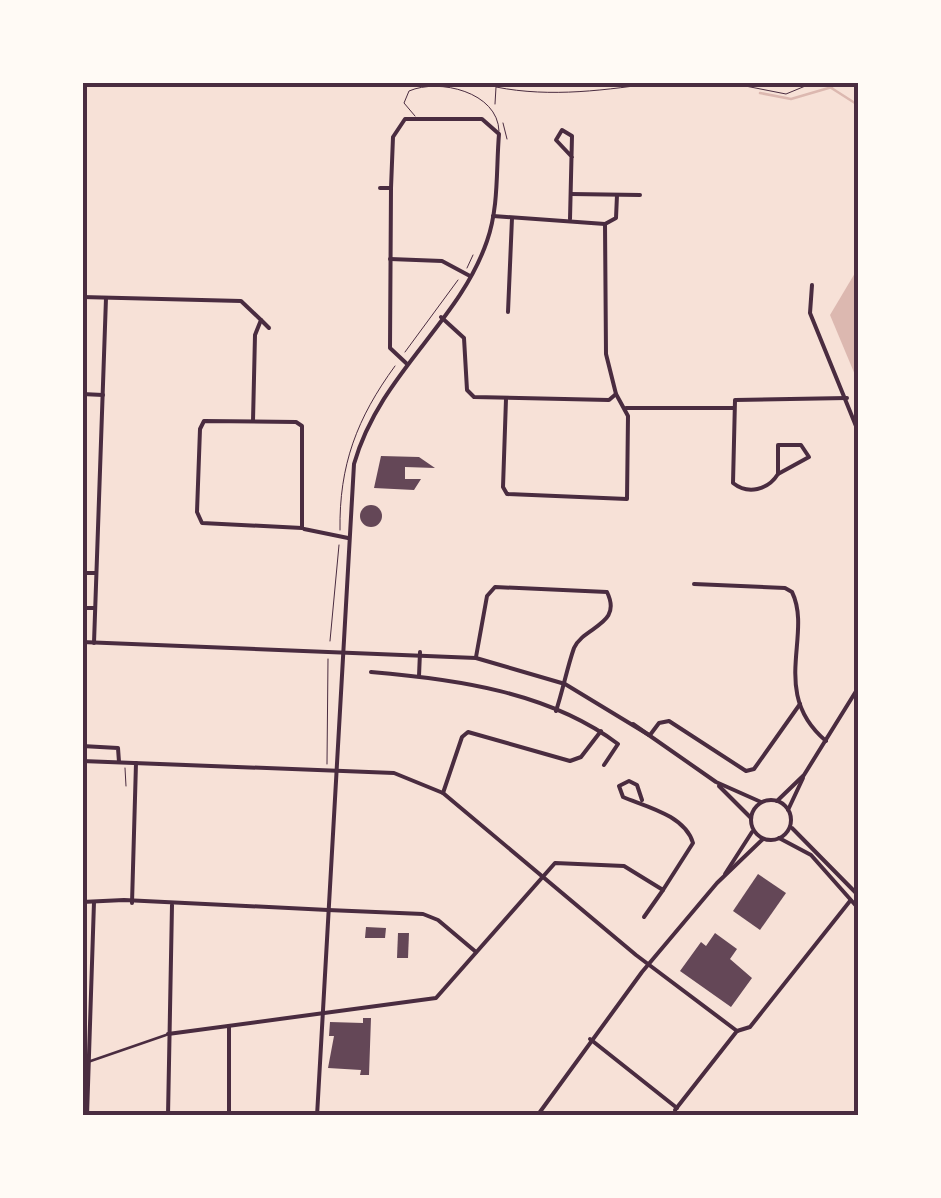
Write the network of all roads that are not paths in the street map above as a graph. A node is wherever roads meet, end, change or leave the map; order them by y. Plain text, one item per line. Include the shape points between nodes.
1 (415, 116) junction
2 (499, 134) junction
3 (572, 157) junction
4 (380, 188) dead end
5 (392, 188) junction
6 (571, 194) junction
7 (617, 195) junction
8 (640, 195) dead end
9 (493, 216) junction
10 (512, 218) junction
11 (570, 219) junction
12 (605, 224) junction
13 (390, 259) junction
14 (470, 276) junction
15 (812, 285) dead end
16 (82, 297) edge
17 (106, 298) junction
18 (508, 312) dead end
19 (260, 317) junction
20 (441, 317) junction
21 (268, 328) dead end
22 (406, 363) junction
23 (82, 394) edge
24 (616, 394) junction
25 (103, 395) junction
26 (847, 398) junction
27 (506, 399) junction
28 (626, 408) junction
29 (733, 408) junction
30 (253, 421) junction
31 (858, 430) edge
32 (778, 474) junction
33 (302, 528) junction
34 (348, 538) junction
35 (82, 572) edge
36 (96, 573) junction
37 (694, 584) dead end
38 (82, 608) edge
39 (95, 608) junction
40 (82, 642) edge
41 (94, 642) junction
42 (341, 649) junction
43 (420, 652) junction
44 (476, 658) junction
45 (371, 672) dead end
46 (419, 676) junction
47 (565, 684) junction
48 (858, 688) edge
49 (800, 703) junction
50 (556, 711) junction
51 (600, 731) junction
52 (650, 735) junction
53 (826, 741) junction
54 (84, 746) edge
55 (84, 761) edge
56 (119, 762) junction
57 (136, 763) junction
58 (604, 765) dead end
59 (334, 768) junction
60 (804, 774) junction
61 (716, 782) junction
62 (442, 793) junction
63 (642, 800) junction
64 (777, 800) junction
65 (761, 802) junction
66 (788, 810) junction
67 (751, 818) junction
68 (790, 826) junction
69 (753, 829) junction
70 (763, 838) junction
71 (779, 838) junction
72 (544, 875) junction
73 (722, 878) junction
74 (663, 890) junction
75 (858, 895) edge
76 (851, 899) junction
77 (82, 902) edge
78 (94, 902) junction
79 (131, 903) junction
80 (172, 906) junction
81 (858, 908) edge
82 (328, 910) junction
83 (644, 917) dead end
84 (477, 952) junction
85 (648, 965) junction
86 (322, 1015) junction
87 (229, 1026) junction
88 (737, 1031) junction
89 (168, 1034) junction
90 (590, 1039) junction
91 (86, 1063) edge
92 (87, 1116) edge
93 (168, 1116) edge
94 (229, 1116) edge
95 (317, 1116) edge
96 (536, 1116) edge

1 - 2 street via 482,118
1 - 2 lane via 404,103 409,91 456,88 490,110
1 - 5 street via 394,131
2 - 9 street
3 - 3 street via 572,136 562,130 556,140
3 - 6 street
4 - 5 street
5 - 13 street
6 - 7 street
6 - 11 street
7 - 8 street
7 - 12 street via 616,218
9 - 10 street
9 - 14 street
10 - 11 street
10 - 18 street
11 - 12 street
12 - 24 street via 606,354
13 - 14 street via 442,261
13 - 22 street via 390,348
14 - 20 street
15 - 26 street via 810,313
16 - 17 street
17 - 19 street via 241,301
17 - 25 street
19 - 21 street
19 - 30 street
20 - 22 street
20 - 27 street via 464,338 466,390 474,398
22 - 34 street via 360,443
23 - 25 street
24 - 27 street via 609,400
24 - 28 street
25 - 36 street
26 - 29 street via 740,400
26 - 31 street
27 - 28 street via 503,487 511,496 627,499
28 - 29 street
29 - 32 street via 733,484 761,488
30 - 33 street via 296,422 305,430
30 - 33 street via 204,421 199,518 212,526
32 - 32 street via 809,457 800,445 778,445
33 - 34 street
34 - 42 street
35 - 36 street
36 - 39 street
37 - 49 street via 792,592
38 - 39 street
39 - 41 street
40 - 41 street
41 - 42 street
42 - 43 street
42 - 59 street
43 - 44 street
43 - 46 street
44 - 47 street
44 - 47 street via 487,596 500,586 607,592 608,616 575,646
45 - 46 street
46 - 50 street via 472,684
47 - 50 street
47 - 52 street
48 - 53 street
49 - 52 street via 754,769 746,771 669,721
49 - 53 street
50 - 51 street
51 - 58 street via 618,744
51 - 62 street via 570,761 468,732
52 - 61 street
53 - 60 street
54 - 55 street
54 - 56 street via 118,748
55 - 56 street
56 - 57 street
57 - 59 street
57 - 79 street
59 - 62 street via 394,772
59 - 82 street
60 - 64 street
60 - 66 street
61 - 65 street
61 - 67 street
62 - 72 street
63 - 63 street via 622,797 619,786 630,781
63 - 74 street via 682,827 693,843
64 - 65 street
64 - 66 street
65 - 67 street
66 - 68 street
67 - 69 street
68 - 71 street
68 - 75 street
69 - 70 street
69 - 73 street
70 - 71 street
70 - 73 street
71 - 76 street via 810,855
72 - 74 street via 556,863 624,866
72 - 84 street
72 - 85 street
73 - 85 street
74 - 83 street
76 - 81 street
76 - 88 street via 750,1027
77 - 78 street
78 - 79 street
78 - 91 street
79 - 80 street
80 - 82 street
80 - 89 street
82 - 84 street via 423,914
82 - 86 street
84 - 86 street via 436,998
85 - 88 street
85 - 90 street
86 - 87 street
86 - 95 street
87 - 89 street
87 - 94 street
88 - 90 street via 676,1109
89 - 91 street
89 - 93 street
90 - 96 street
91 - 92 street

